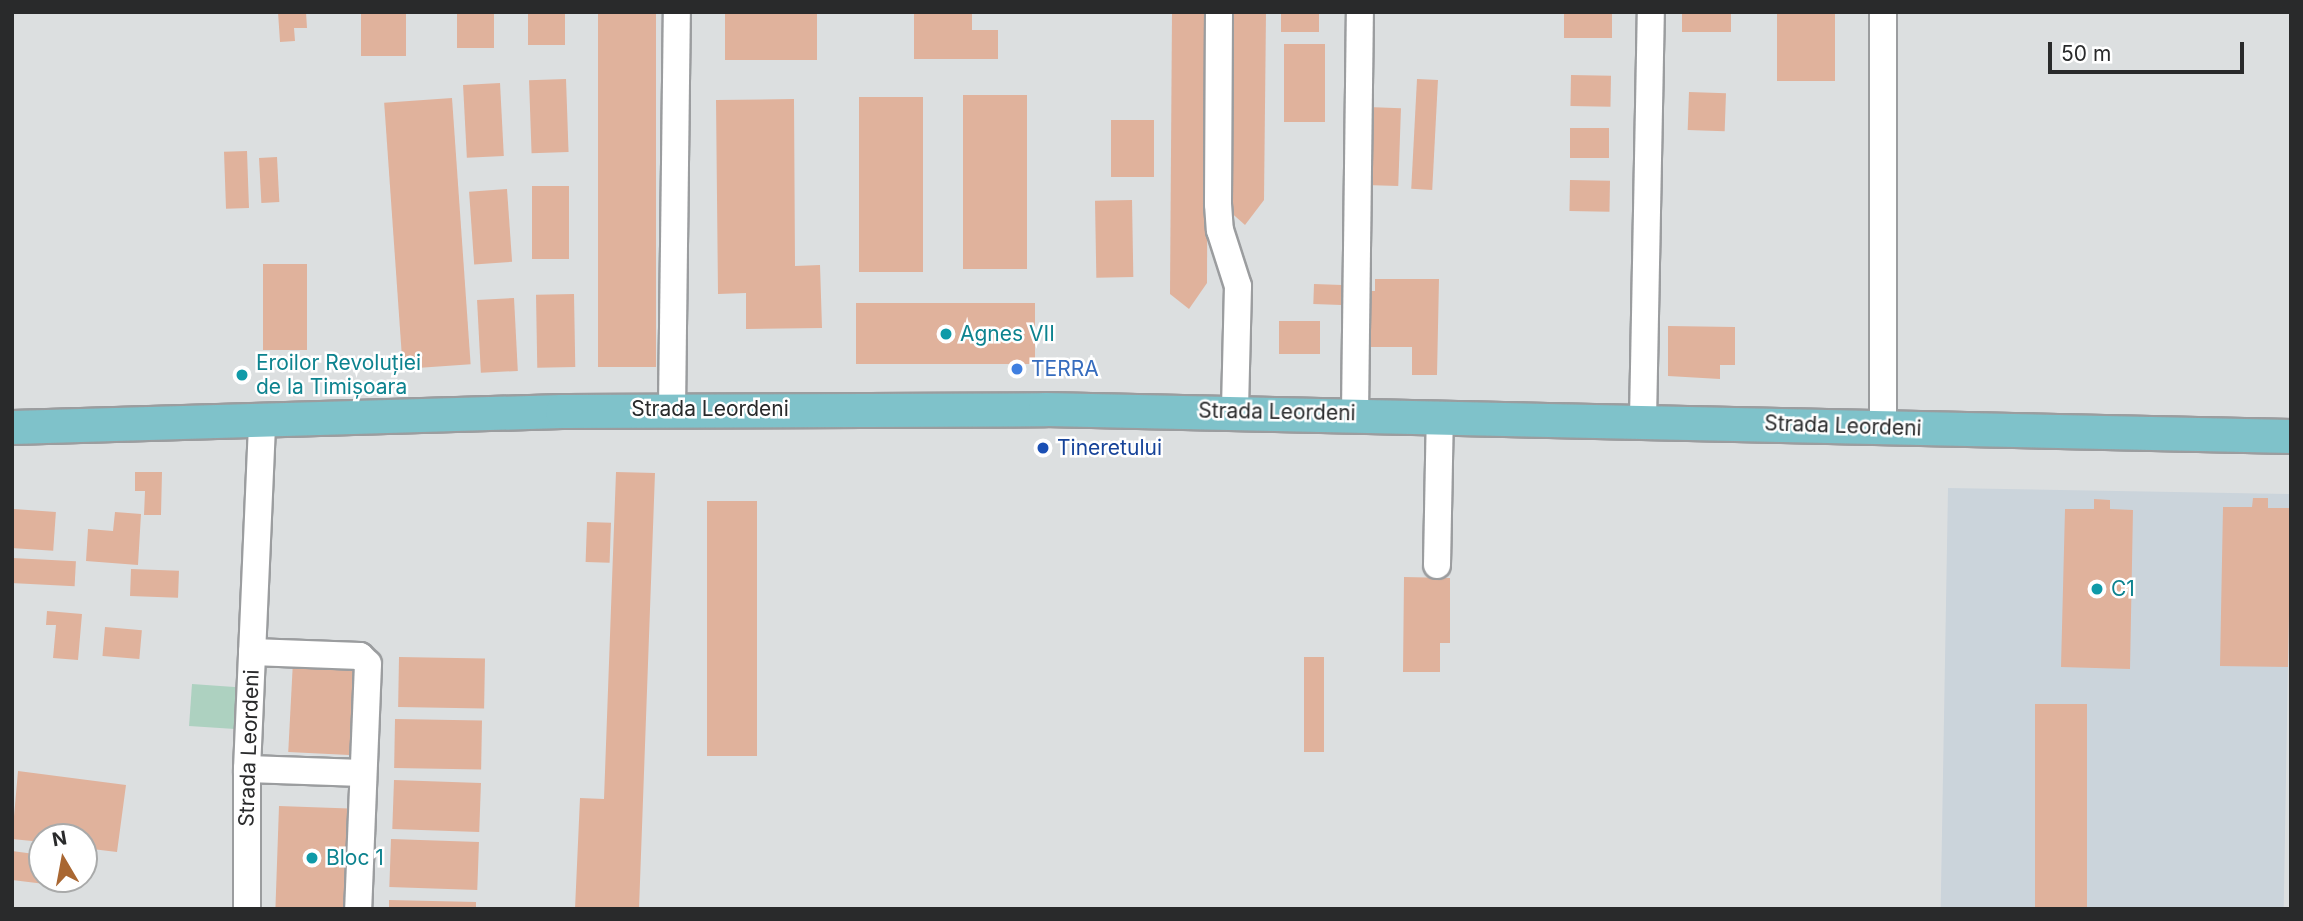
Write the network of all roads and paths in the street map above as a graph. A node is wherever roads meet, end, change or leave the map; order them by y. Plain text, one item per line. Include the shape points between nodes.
1 (677, 12) edge
2 (1219, 12) edge
3 (1360, 12) edge
4 (1651, 12) edge
5 (1883, 12) edge
6 (672, 409) junction
7 (1236, 411) junction
8 (1355, 413) junction
9 (1440, 415) junction
10 (262, 419) junction
11 (1643, 420) junction
12 (12, 427) edge
13 (1883, 427) junction
14 (2291, 436) edge
15 (1437, 565) dead end
16 (252, 652) junction
17 (247, 769) junction
18 (363, 773) junction
19 (247, 909) edge
20 (358, 909) edge

1 - 6 street
2 - 7 street via 1218,204 1220,230 1238,286
3 - 8 street
4 - 11 street
5 - 13 street
6 - 7 main road, Strada Leordeni
6 - 10 main road, Strada Leordeni
7 - 8 main road, Strada Leordeni
8 - 9 main road, Strada Leordeni
9 - 11 main road, Strada Leordeni
9 - 15 street
10 - 12 main road, Strada Leordeni
10 - 16 street, Strada Leordeni
11 - 13 main road, Strada Leordeni
13 - 14 main road, Strada Leordeni
16 - 17 street, Strada Leordeni
16 - 18 street via 365,660
17 - 18 street
17 - 19 street, Strada Leordeni
18 - 20 street

